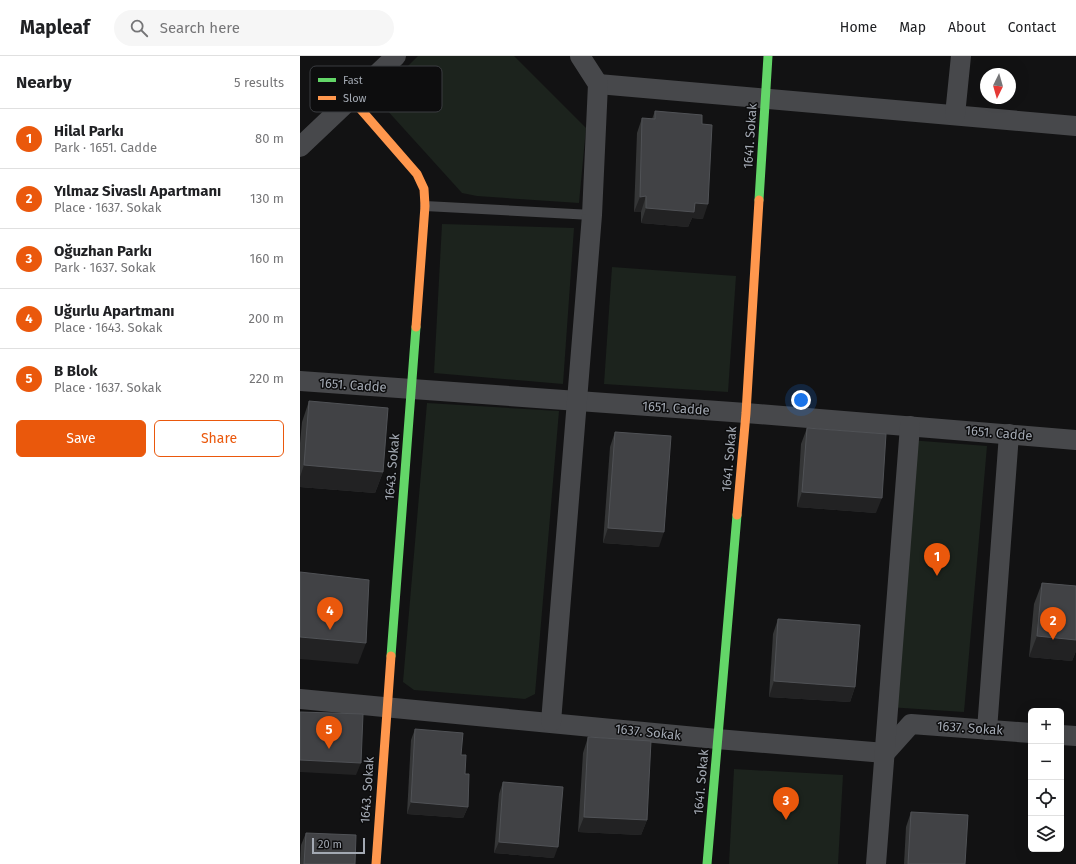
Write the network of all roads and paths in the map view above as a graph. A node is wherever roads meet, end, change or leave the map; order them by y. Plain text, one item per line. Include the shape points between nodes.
1 (396, 56) edge
2 (565, 56) edge
3 (580, 56) edge
4 (768, 56) edge
5 (961, 56) edge
6 (385, 66) edge
7 (598, 84) junction
8 (765, 98) junction
9 (335, 112) edge
10 (363, 112) edge
11 (955, 115) junction
12 (1076, 126) edge
13 (300, 147) edge
14 (425, 206) junction
15 (592, 215) junction
16 (300, 381) edge
17 (411, 389) junction
18 (578, 401) junction
19 (746, 413) junction
20 (910, 426) junction
21 (1009, 434) junction
22 (1076, 440) edge
23 (300, 699) edge
24 (386, 706) junction
25 (551, 722) junction
26 (987, 730) junction
27 (1028, 733) edge
28 (1064, 735) edge
29 (1076, 736) edge
30 (717, 739) junction
31 (885, 753) junction
32 (376, 864) edge
33 (707, 864) edge
34 (876, 864) edge

1 - 6 street
2 - 7 street
3 - 7 street
4 - 8 street, 1641. Sokak
5 - 11 street
7 - 8 street
7 - 15 street
8 - 11 street
8 - 19 street, 1641. Sokak
9 - 13 street
10 - 14 street, 1643. Sokak via 417,174 424,189
11 - 12 street
14 - 15 lane
14 - 17 street, 1643. Sokak
15 - 18 street
16 - 17 street, 1651. Cadde
17 - 18 street, 1651. Cadde
17 - 24 street, 1643. Sokak
18 - 19 street, 1651. Cadde
18 - 25 street
19 - 20 street, 1651. Cadde
19 - 30 street, 1641. Sokak
20 - 21 street, 1651. Cadde
20 - 31 street
21 - 22 street, 1651. Cadde
21 - 26 street
23 - 24 street, 1637. Sokak
24 - 25 street, 1637. Sokak
24 - 32 street, 1643. Sokak
25 - 30 street, 1637. Sokak
26 - 27 street, 1637. Sokak
26 - 31 street, 1637. Sokak via 911,724
28 - 29 street
30 - 31 street, 1637. Sokak
30 - 33 street, 1641. Sokak
31 - 34 street

